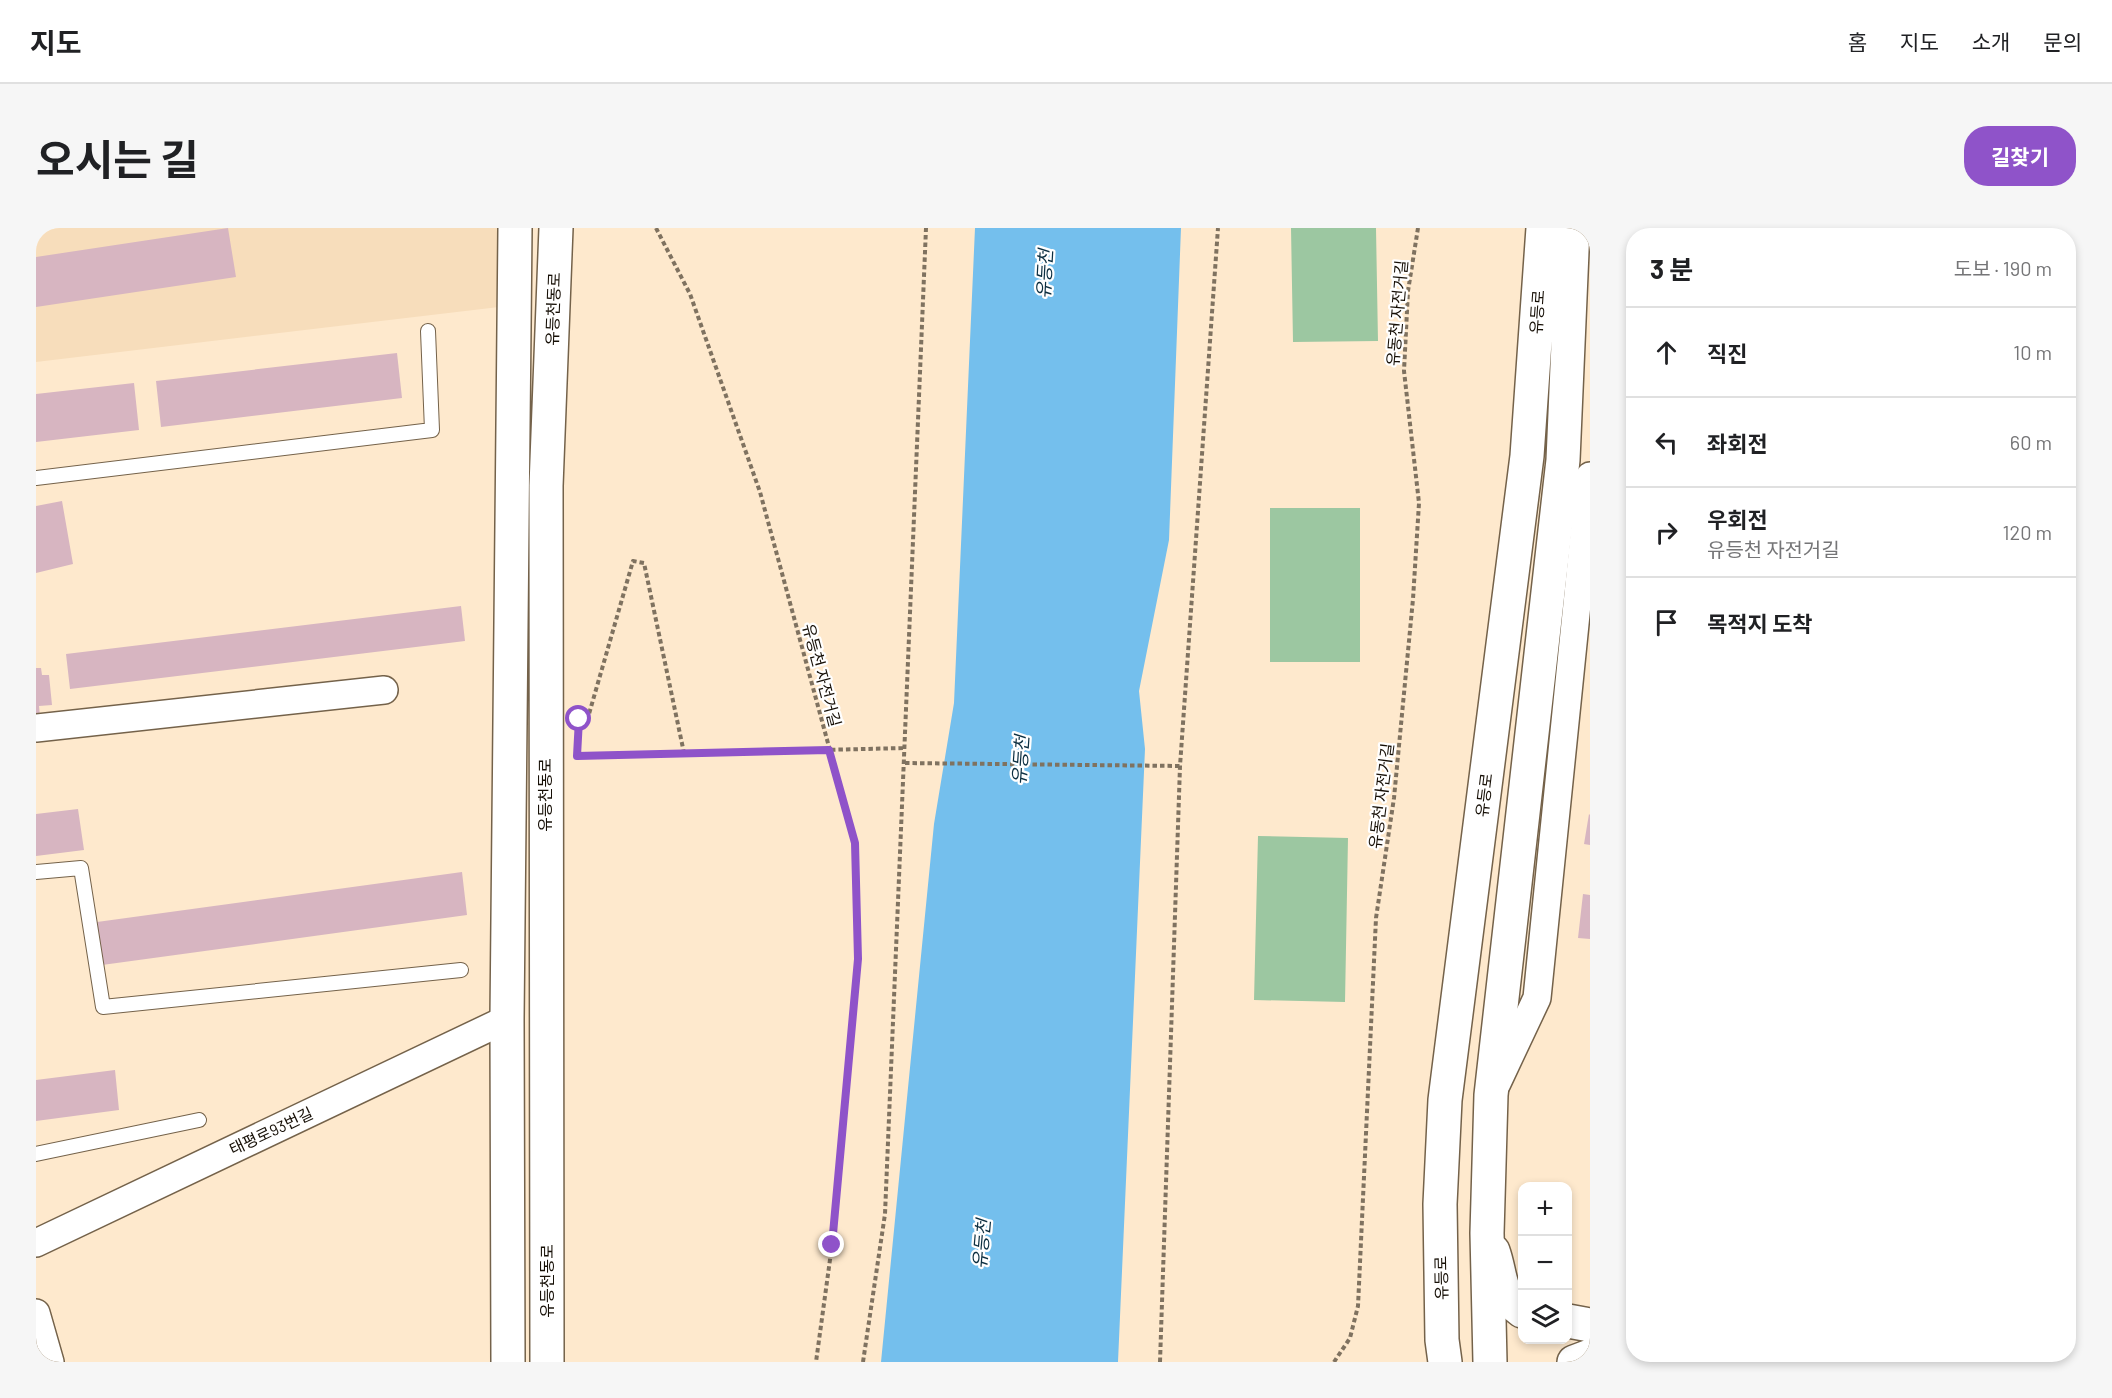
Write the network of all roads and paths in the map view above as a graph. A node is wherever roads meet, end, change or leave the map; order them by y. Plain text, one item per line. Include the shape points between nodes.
1 (515, 228) edge
2 (556, 228) edge
3 (656, 228) edge
4 (926, 228) edge
5 (1218, 228) edge
6 (1418, 228) edge
7 (1543, 228) edge
8 (1573, 228) edge
9 (428, 331) dead end
10 (1527, 456) junction
11 (1581, 467) edge
12 (36, 478) edge
13 (384, 690) dead end
14 (36, 728) edge
15 (579, 728) dead end
16 (578, 747) dead end
17 (905, 748) junction
18 (829, 750) junction
19 (684, 753) junction
20 (904, 763) junction
21 (1180, 766) junction
22 (36, 873) edge
23 (461, 970) dead end
24 (507, 1019) junction
25 (199, 1120) dead end
26 (36, 1154) edge
27 (1487, 1233) junction
28 (36, 1243) edge
29 (1518, 1306) edge
30 (36, 1313) edge
31 (1572, 1322) edge
32 (1590, 1325) edge
33 (1590, 1356) edge
34 (50, 1362) edge
35 (508, 1362) edge
36 (547, 1362) edge
37 (816, 1362) edge
38 (863, 1362) edge
39 (1160, 1362) edge
40 (1334, 1362) edge
41 (1445, 1362) edge
42 (1490, 1362) edge
43 (1574, 1362) edge

1 - 24 main road
2 - 36 main road, 유등천동로 via 546,486
3 - 18 path, 유등천 자전거길 via 690,294 760,492
4 - 17 path
5 - 21 path
6 - 40 path, 유동천 자전거길 via 1408,291 1404,371 1419,503 1413,599 1394,798 1376,918 1358,1306 1350,1338
7 - 10 main road, 유등로
8 - 11 main road, 유등로
9 - 12 lane via 432,430
10 - 11 street
10 - 41 main road, 유등로 via 1445,1100 1440,1204
11 - 27 main road, 유등로 via 1491,1095
13 - 14 street
15 - 19 path via 579,719 589,714 633,561 644,563
16 - 19 path via 577,756
17 - 18 path
17 - 20 path
18 - 19 path
18 - 37 path, 유등천 자전거길 via 855,843 858,959 832,1245
20 - 21 path
20 - 38 path via 885,1214
21 - 39 path
22 - 23 lane via 81,868 103,1007
24 - 28 street, 태평로93번길
24 - 35 main road
25 - 26 lane
27 - 29 main road via 1499,1267 1500,1285
27 - 42 main road, 유등로
30 - 34 street
31 - 32 main road
33 - 43 main road

